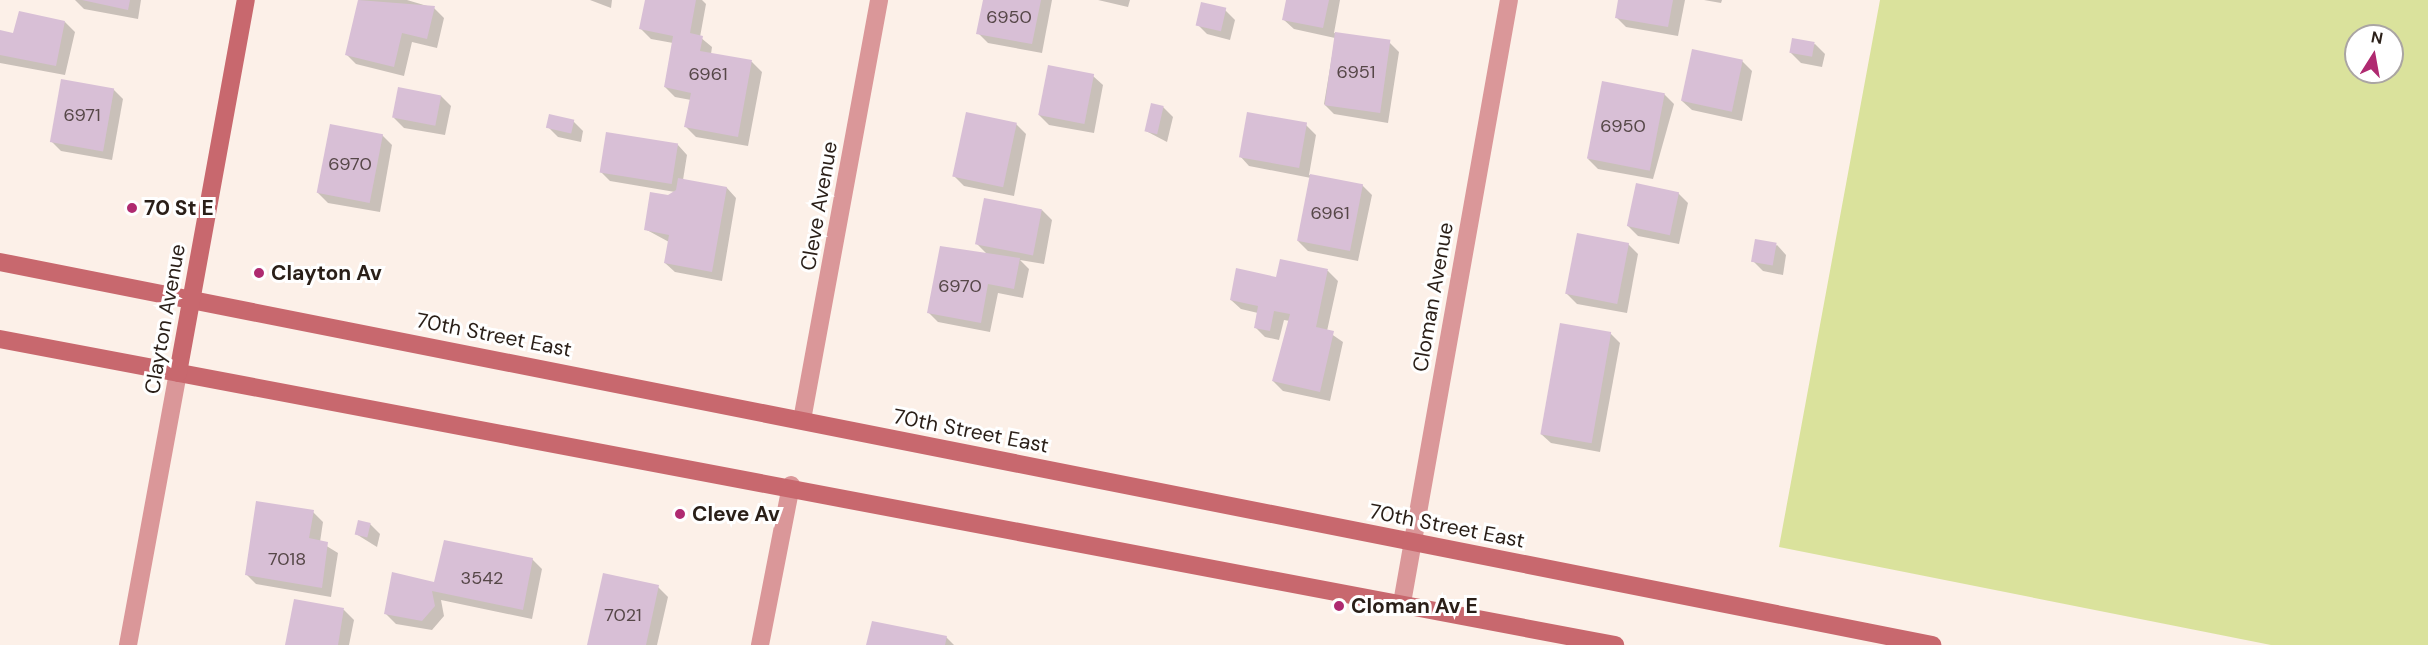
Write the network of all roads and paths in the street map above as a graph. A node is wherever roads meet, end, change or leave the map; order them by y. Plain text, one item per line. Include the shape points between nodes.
1 (246, 0) edge
2 (879, 0) edge
3 (1509, 0) edge
4 (0, 262) edge
5 (192, 297) junction
6 (0, 339) edge
7 (178, 373) junction
8 (802, 420) junction
9 (791, 484) junction
10 (1413, 542) junction
11 (1402, 603) junction
12 (128, 645) edge
13 (760, 645) edge
14 (1615, 645) edge
15 (1932, 645) edge

1 - 5 main road, Clayton Avenue
2 - 8 street, Cleve Avenue
3 - 10 street, Cloman Avenue
4 - 5 main road, 70th Street East
5 - 7 main road, Clayton Avenue
5 - 8 main road, 70th Street East
6 - 7 main road
7 - 9 main road
7 - 12 street, Clayton Avenue
8 - 10 main road, 70th Street East
9 - 11 main road
9 - 13 street
10 - 11 street, Cloman Avenue
10 - 15 main road, 70th Street East
11 - 14 main road

